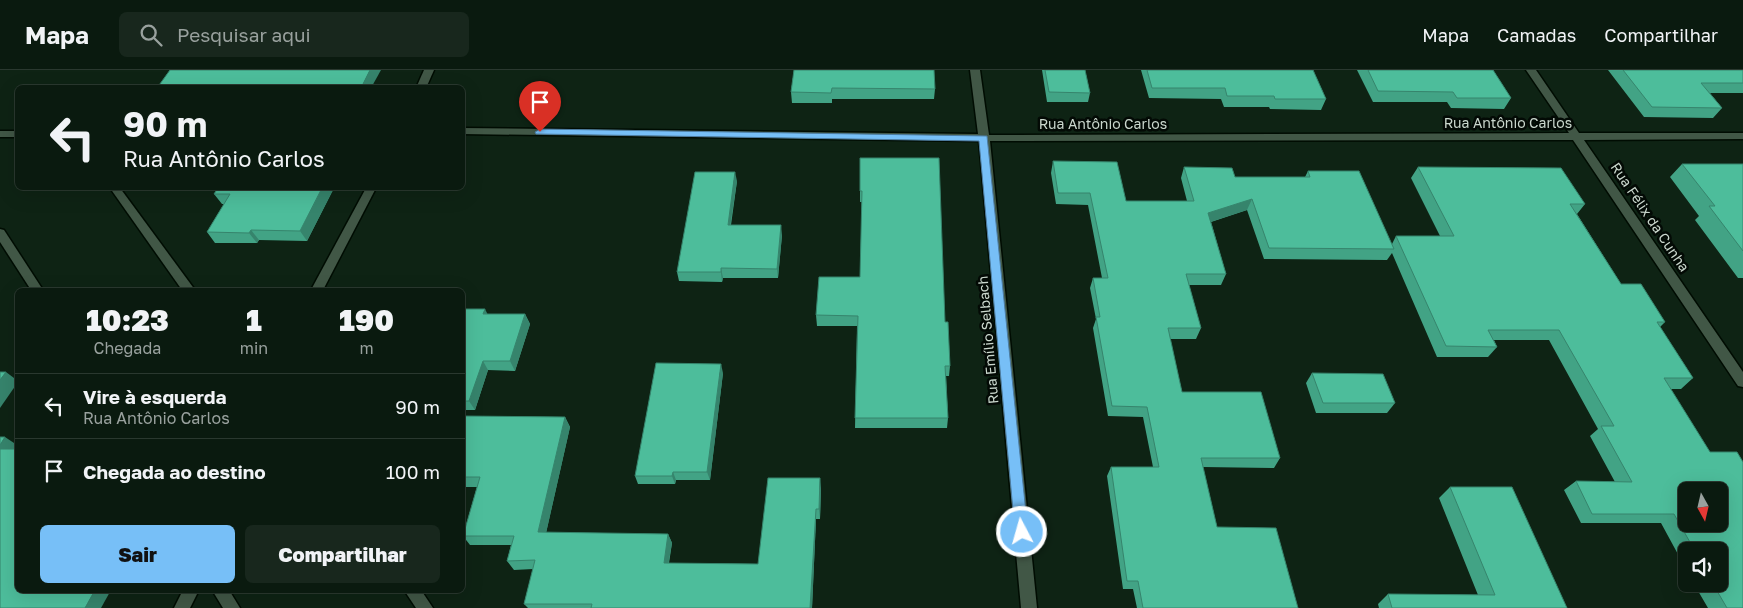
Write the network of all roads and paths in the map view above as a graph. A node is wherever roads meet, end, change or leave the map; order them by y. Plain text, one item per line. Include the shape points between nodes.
1 (429, 70) edge
2 (975, 70) edge
3 (1531, 70) edge
4 (422, 85) edge
5 (465, 131) edge
6 (0, 134) edge
7 (15, 134) edge
8 (1743, 136) edge
9 (1578, 137) junction
10 (984, 138) junction
11 (116, 190) edge
12 (370, 190) edge
13 (0, 233) edge
14 (36, 288) edge
15 (188, 288) edge
16 (318, 288) edge
17 (1743, 382) edge
18 (190, 593) edge
19 (222, 593) edge
20 (414, 593) edge
21 (182, 608) edge
22 (232, 608) edge
23 (425, 608) edge
24 (1029, 608) edge

1 - 4 street
2 - 10 street, Rua Emílio Selbach
3 - 9 street, Rua Félix da Cunha
5 - 10 street, Rua Antônio Carlos
6 - 7 street
8 - 9 street, Rua Antônio Carlos
9 - 10 street, Rua Antônio Carlos
9 - 17 street, Rua Félix da Cunha
10 - 24 street, Rua Emílio Selbach
11 - 15 street
12 - 16 street
13 - 14 street
18 - 21 street
19 - 22 street
20 - 23 street

